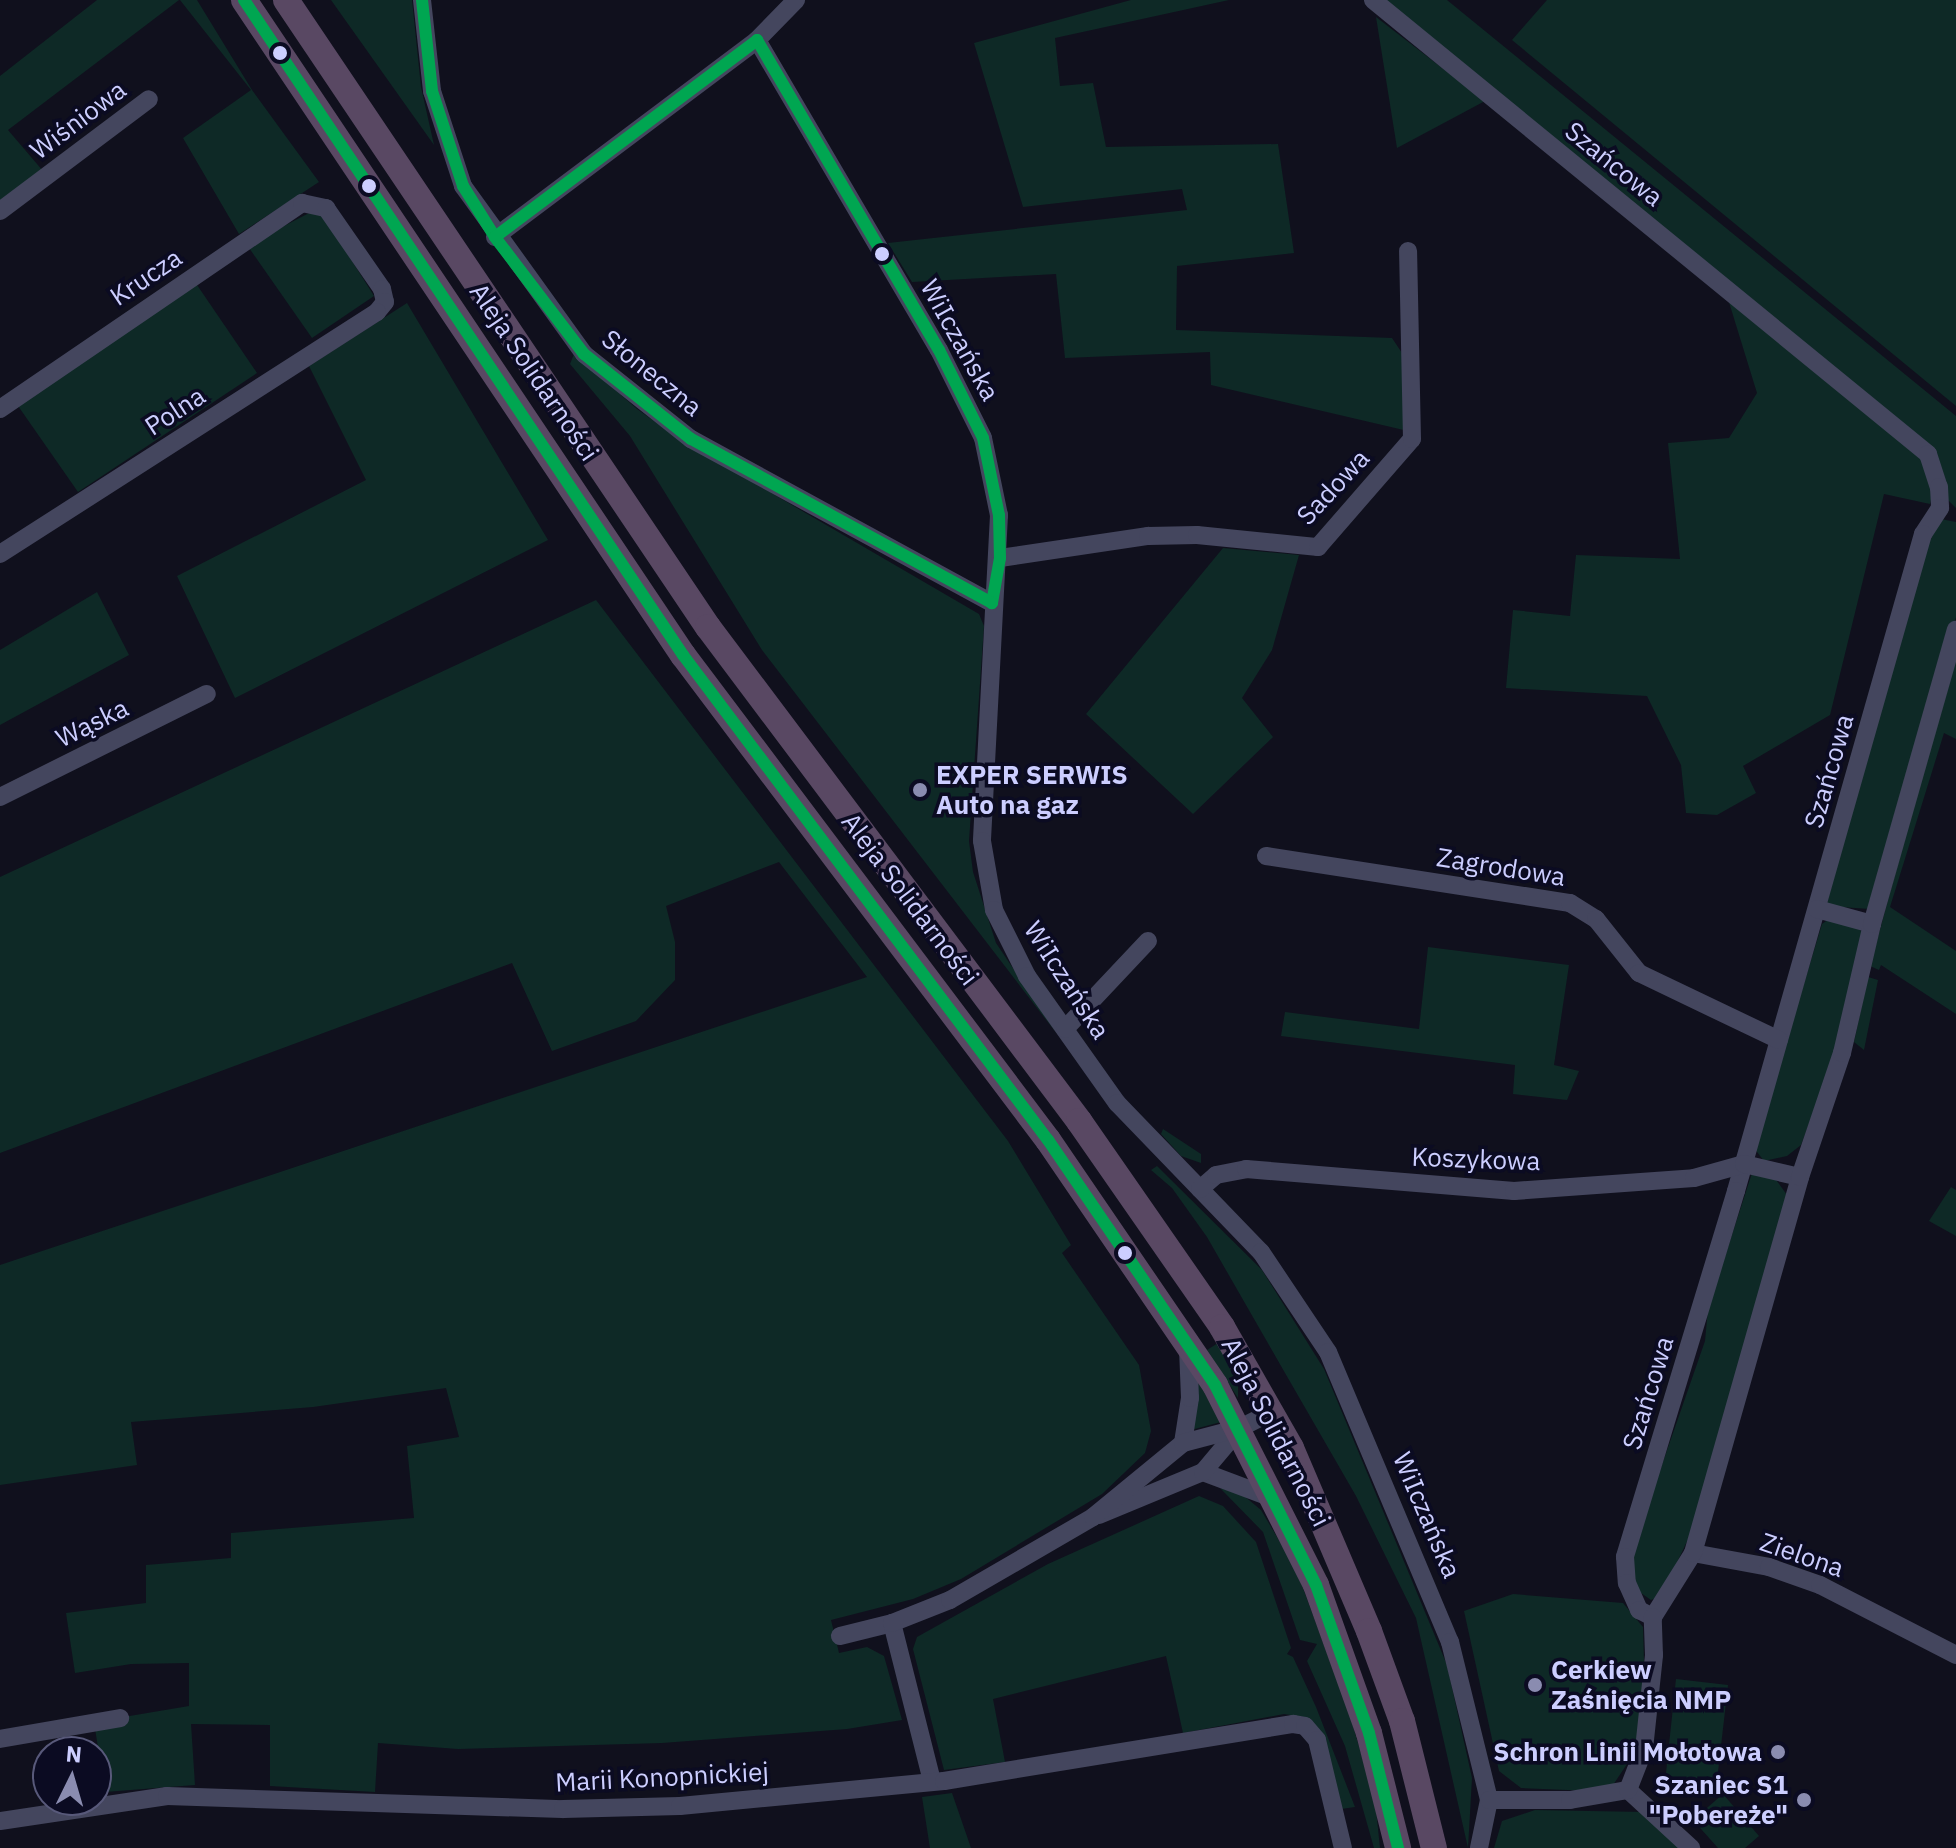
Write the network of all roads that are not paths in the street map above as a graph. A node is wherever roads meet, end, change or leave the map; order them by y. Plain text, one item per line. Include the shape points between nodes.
1 (244, 0) edge
2 (286, 0) edge
3 (422, 0) edge
4 (796, 0) edge
5 (1373, 0) edge
6 (757, 40) junction
7 (149, 99) dead end
8 (0, 211) edge
9 (495, 237) junction
10 (1408, 251) dead end
11 (377, 312) joint
12 (0, 409) edge
13 (1948, 511) edge
14 (0, 554) edge
15 (1000, 558) junction
16 (992, 603) junction
17 (1956, 630) edge
18 (207, 694) dead end
19 (0, 797) edge
20 (1266, 856) dead end
21 (1817, 909) junction
22 (1872, 924) junction
23 (1148, 941) dead end
24 (1065, 1029) junction
25 (1779, 1040) junction
26 (1744, 1164) junction
27 (1800, 1177) junction
28 (1200, 1189) junction
29 (1188, 1348) junction
30 (1272, 1412) junction
31 (1240, 1428) junction
32 (1183, 1443) junction
33 (1203, 1472) junction
34 (1277, 1500) junction
35 (1093, 1517) junction
36 (1693, 1553) junction
37 (1653, 1617) junction
38 (892, 1623) junction
39 (840, 1636) dead end
40 (1956, 1655) edge
41 (120, 1718) dead end
42 (0, 1739) edge
43 (932, 1781) junction
44 (1628, 1790) junction
45 (1489, 1800) junction
46 (0, 1821) edge
47 (1343, 1848) edge
48 (1398, 1848) edge
49 (1434, 1848) edge
50 (1479, 1848) edge
51 (1691, 1848) edge

1 - 29 highway, Aleja Solidarności via 683,655 1048,1140
2 - 30 highway, Aleja Solidarności via 708,627 1096,1146 1222,1327
3 - 9 street, Słoneczna via 432,91 445,143 463,186
4 - 6 street
5 - 13 street, Szańcowa via 1928,454
6 - 9 street
6 - 15 street, WiIczańska via 967,402 993,473
7 - 8 street, Wiśniowa
9 - 16 street, Słoneczna via 584,354 691,439
10 - 15 street, Sadowa via 1412,439 1318,547 1197,535 1148,536
11 - 12 street, Krucza via 385,302 382,289 326,208 302,203
11 - 14 street, Polna
13 - 21 street, Szańcowa via 1923,534
15 - 16 street, WiIczańska
16 - 24 street, WiIczańska via 985,875 1011,945
17 - 22 street
18 - 19 street, Wąska
20 - 25 street, Zagrodowa via 1570,903 1596,919 1639,973
21 - 22 street
21 - 25 street, Szańcowa
22 - 27 street via 1842,1053
23 - 24 street
24 - 28 street, WiIczańska via 1131,1121
25 - 26 street, Szańcowa
26 - 27 street, Koszykowa
26 - 28 street, Koszykowa via 1694,1178 1514,1191 1246,1169 1219,1174
26 - 37 street, Szańcowa via 1625,1557 1627,1583 1639,1610
27 - 36 street
28 - 45 street, WiIczańska via 1282,1279 1328,1352 1450,1642
29 - 31 highway, Aleja Solidarności
29 - 32 street via 1190,1398
30 - 31 street
30 - 49 highway, Aleja Solidarności via 1369,1631 1402,1721
31 - 32 street
31 - 33 street
31 - 34 highway, Aleja Solidarności
32 - 35 street
33 - 34 street
33 - 35 street
34 - 48 highway, Aleja Solidarności via 1316,1585 1364,1718
35 - 38 street via 950,1600
36 - 37 street
36 - 40 street, Zielona via 1769,1567 1820,1585
37 - 44 street via 1644,1749
38 - 39 street
38 - 43 street
41 - 42 street
43 - 46 street, Marii Konopnickiej via 680,1806 563,1809 167,1796
43 - 47 street, Marii Konopnickiej via 1293,1724 1305,1726 1317,1740
44 - 45 street via 1570,1800
44 - 51 street
45 - 50 street, WiIczańska

